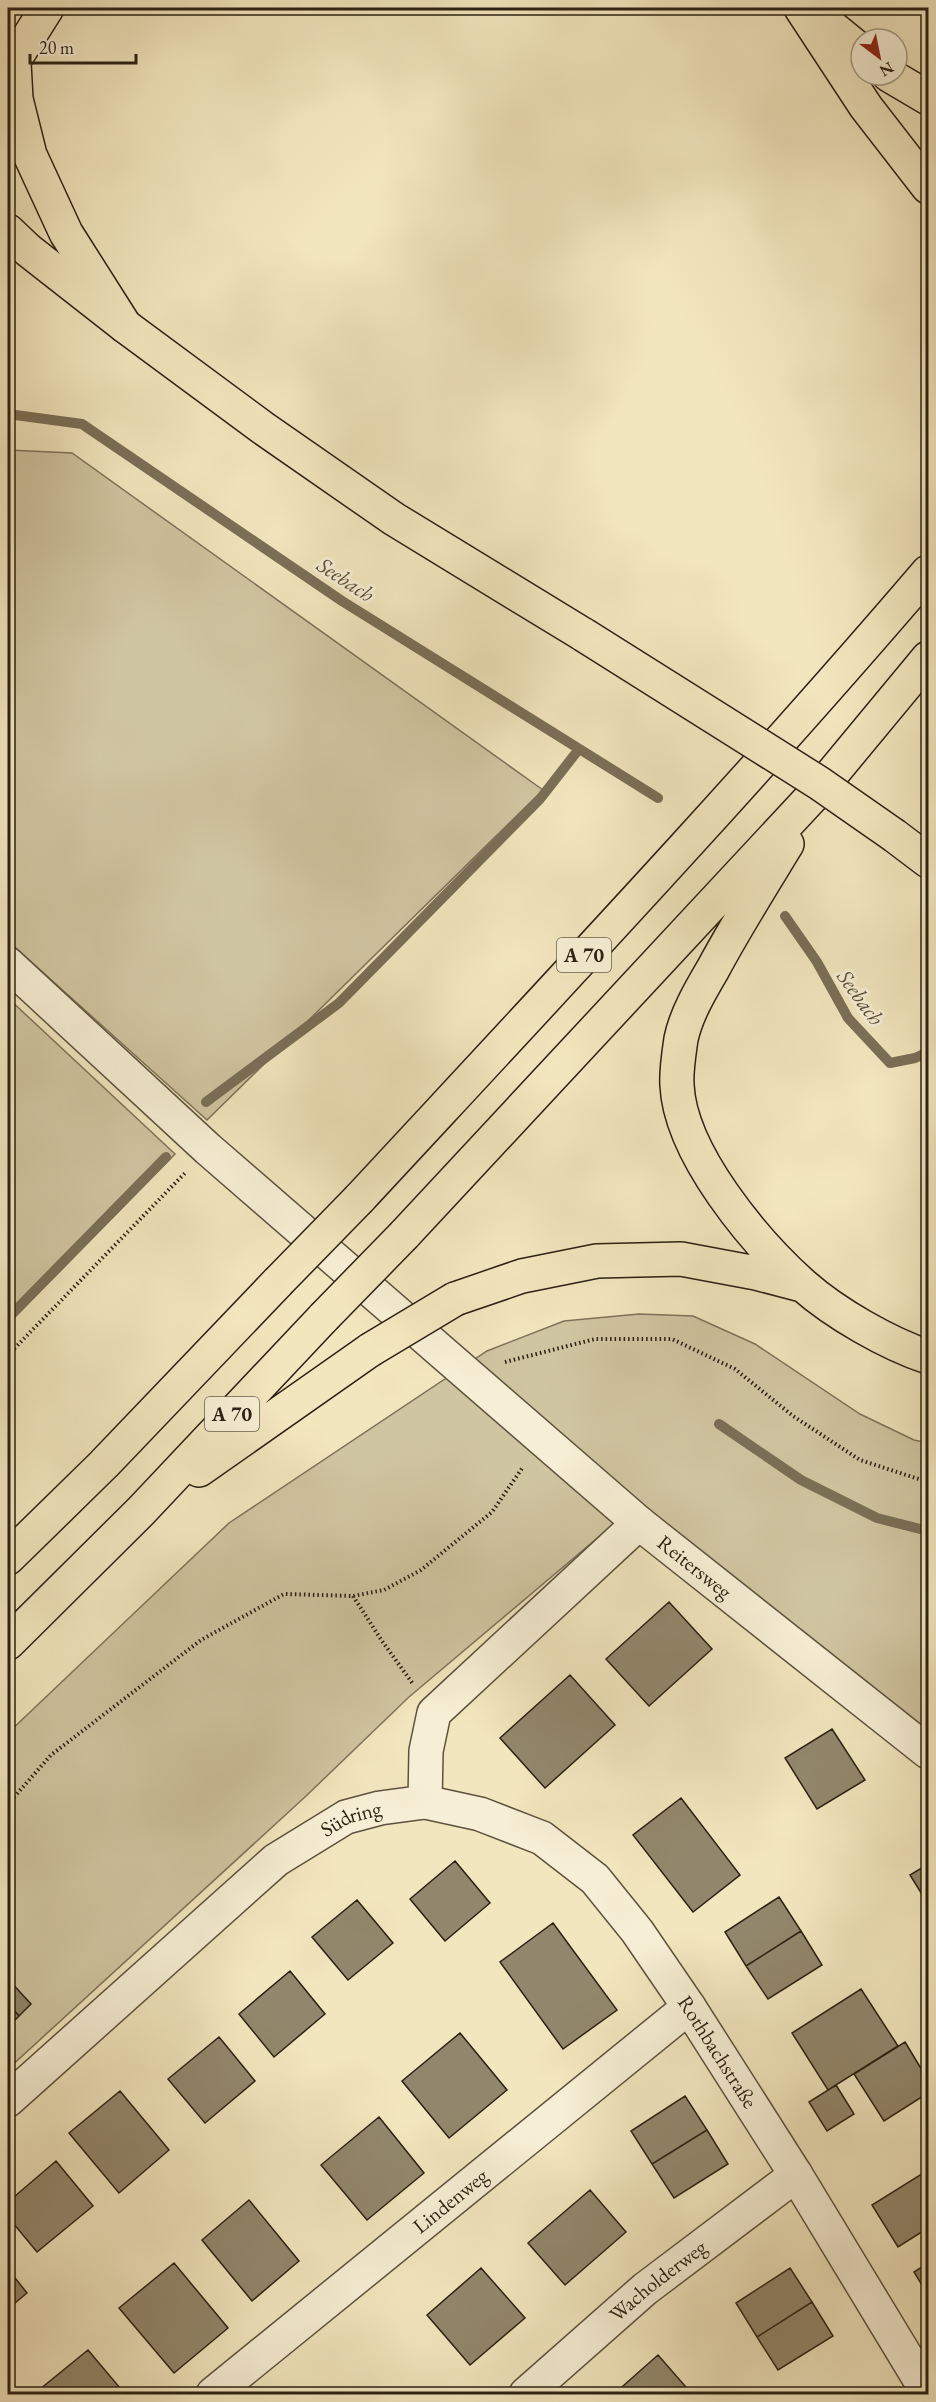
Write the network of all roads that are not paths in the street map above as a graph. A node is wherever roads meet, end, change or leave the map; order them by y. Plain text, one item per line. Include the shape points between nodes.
1 (47, 8) edge
2 (801, 8) edge
3 (807, 8) edge
4 (849, 41) edge
5 (11, 67) edge
6 (909, 87) edge
7 (928, 98) edge
8 (928, 187) edge
9 (8, 231) edge
10 (125, 326) junction
11 (928, 552) edge
12 (928, 572) edge
13 (901, 604) junction
14 (928, 658) edge
15 (822, 786) junction
16 (928, 861) edge
17 (8, 964) edge
18 (804, 1286) junction
19 (928, 1357) edge
20 (141, 1511) junction
21 (639, 1523) junction
22 (8, 1558) edge
23 (8, 1643) edge
24 (928, 1752) edge
25 (425, 1802) junction
26 (689, 2007) junction
27 (8, 2100) edge
28 (796, 2175) junction
29 (542, 2389) edge
30 (928, 2393) edge
31 (213, 2394) edge

1 - 5 main road
2 - 8 main road via 866,107
3 - 4 main road
5 - 10 main road via 30,155 66,232
6 - 7 main road
9 - 10 main road
10 - 16 main road, bridge via 394,519 780,758
11 - 13 main road
12 - 13 main road, A 70
13 - 22 main road, A 70, bridge via 359,1199
14 - 15 main road, A 70
15 - 18 main road via 696,999 682,1038 677,1085 685,1122 702,1164 765,1246
15 - 20 main road, A 70, bridge
17 - 21 street, Reitersweg via 208,1149
18 - 19 main road via 858,1324
18 - 20 main road, bridge via 681,1259 597,1261 522,1276 455,1299 370,1350
20 - 23 main road, A 70
21 - 24 street, Reitersweg
21 - 25 street via 435,1713 426,1751
25 - 26 street, Rothbachstraße via 480,1814 542,1838 595,1879 638,1931
25 - 27 street, Südring via 346,1817 276,1860
26 - 28 street, Rothbachstraße
26 - 31 street, Lindenweg
28 - 29 street, Wacholderweg via 645,2289
28 - 30 street, Rothbachstraße

